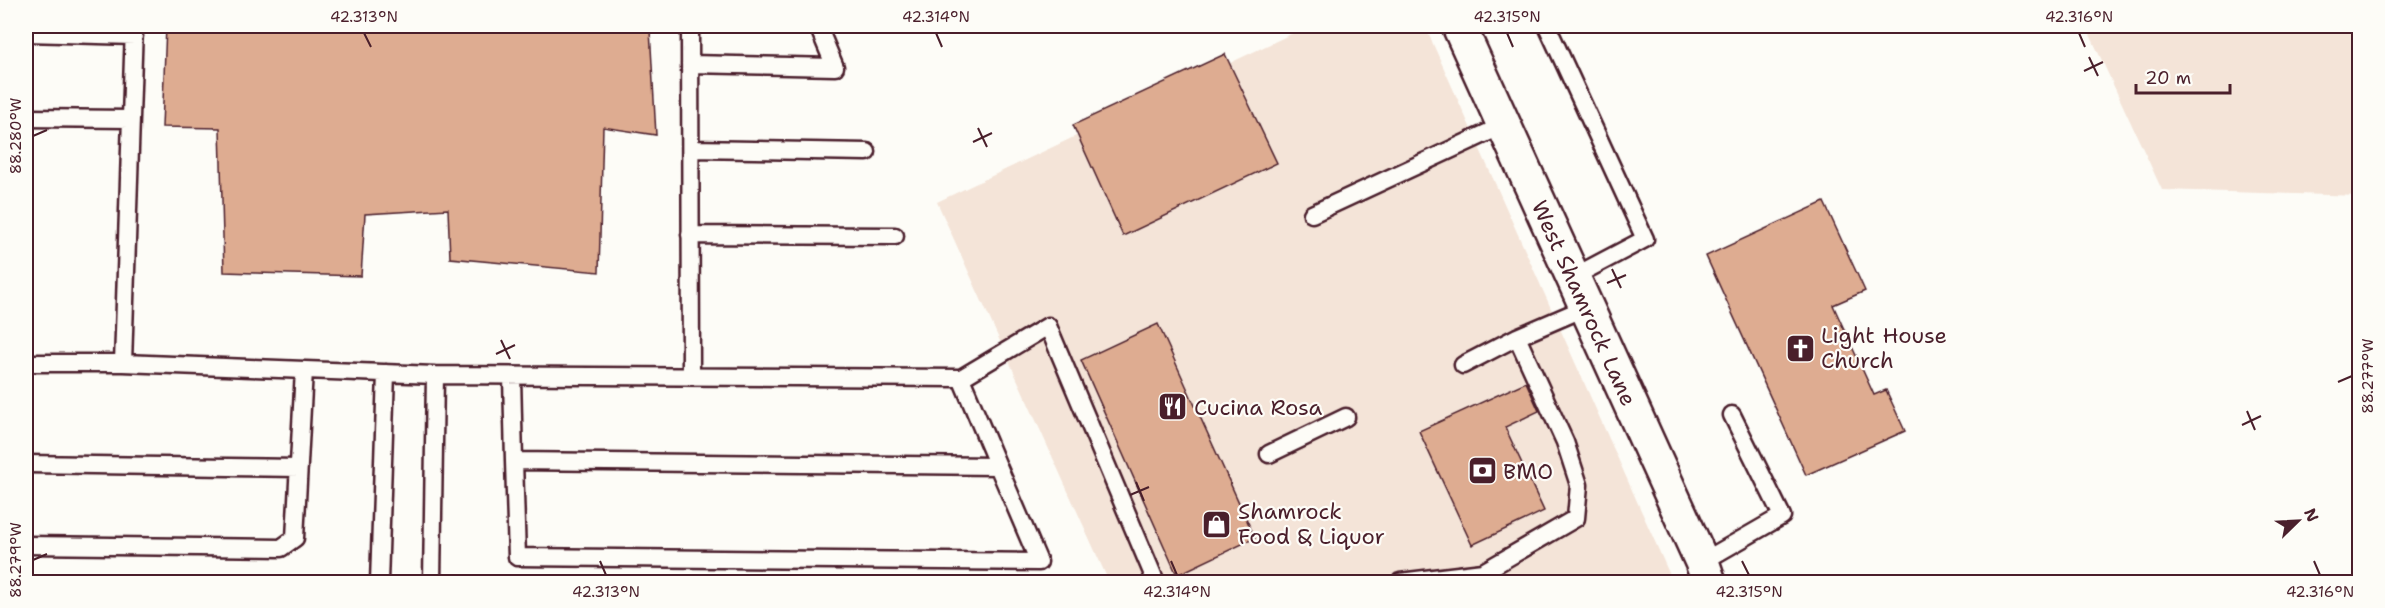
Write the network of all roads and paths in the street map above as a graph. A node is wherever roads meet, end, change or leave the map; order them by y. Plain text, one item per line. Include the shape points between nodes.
1 (690, 26) edge
2 (818, 26) edge
3 (1460, 26) edge
4 (1547, 26) edge
5 (134, 31) edge
6 (26, 33) edge
7 (690, 64) junction
8 (26, 118) edge
9 (131, 119) junction
10 (1504, 125) junction
11 (690, 149) junction
12 (867, 152) dead end
13 (1312, 214) dead end
14 (690, 235) junction
15 (895, 236) dead end
16 (1573, 278) junction
17 (1587, 307) junction
18 (1517, 337) junction
19 (26, 363) edge
20 (123, 363) junction
21 (1463, 365) dead end
22 (304, 370) junction
23 (386, 373) junction
24 (435, 375) junction
25 (513, 376) junction
26 (691, 376) junction
27 (961, 378) junction
28 (1732, 415) dead end
29 (1346, 417) dead end
30 (1269, 454) dead end
31 (514, 461) junction
32 (26, 464) edge
33 (998, 465) junction
34 (298, 468) junction
35 (26, 545) edge
36 (1705, 572) edge
37 (379, 582) edge
38 (432, 582) edge
39 (1156, 582) edge
40 (1400, 582) edge

1 - 7 lane
2 - 7 lane via 835,67
3 - 10 street, West Shamrock Lane
4 - 16 lane via 1645,239
5 - 6 lane
5 - 9 lane
7 - 11 lane
8 - 9 lane
9 - 20 lane
10 - 13 lane
10 - 16 street, West Shamrock Lane
11 - 12 lane
11 - 14 lane
14 - 15 lane
14 - 26 lane
16 - 17 street, West Shamrock Lane
17 - 18 lane
17 - 36 street, West Shamrock Lane
18 - 21 lane
18 - 40 lane via 1565,442 1579,485 1576,518 1483,572
19 - 20 lane
20 - 22 lane
22 - 23 lane
22 - 34 lane
23 - 24 lane
23 - 37 lane
24 - 25 lane
24 - 38 lane
25 - 26 lane
25 - 31 lane
26 - 27 lane
27 - 33 lane
27 - 39 lane via 1048,326
28 - 36 lane via 1782,516
29 - 30 lane
31 - 33 lane
31 - 33 lane via 516,557 1039,562
32 - 34 lane
34 - 35 lane via 295,538 281,548

